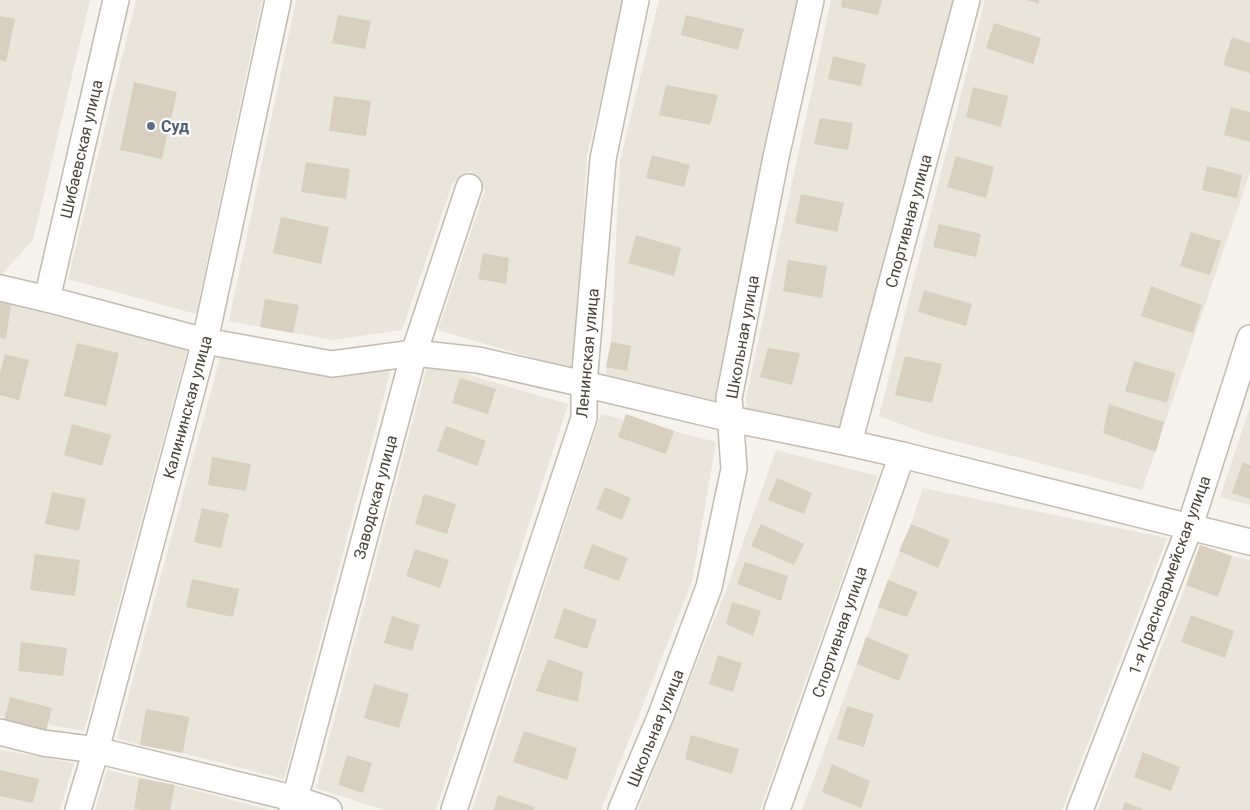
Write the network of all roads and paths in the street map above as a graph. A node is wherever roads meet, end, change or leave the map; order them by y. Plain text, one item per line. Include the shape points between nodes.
1 (116, 0) edge
2 (278, 0) edge
3 (636, 0) edge
4 (812, 0) edge
5 (967, 0) edge
6 (468, 187) dead end
7 (0, 288) edge
8 (47, 299) junction
9 (1250, 338) edge
10 (205, 341) junction
11 (414, 353) junction
12 (584, 384) junction
13 (731, 419) junction
14 (849, 443) junction
15 (902, 455) junction
16 (1190, 526) junction
17 (1250, 542) edge
18 (0, 732) edge
19 (96, 750) junction
20 (294, 805) edge
21 (78, 810) edge
22 (329, 810) edge
23 (454, 810) edge
24 (621, 810) edge
25 (777, 810) edge
26 (1080, 810) edge

1 - 8 street, Шибаевская улица
2 - 10 street, Калининская улица
3 - 12 street, Ленинская улица via 603,159
4 - 13 street, Школьная улица via 776,157 742,330 729,398
5 - 14 street, Спортивная улица
6 - 11 street, Заводская улица
7 - 8 street
8 - 10 street
9 - 16 street, 1-я Красноармейская улица
10 - 11 street via 332,364
10 - 19 street, Калининская улица
11 - 12 street via 478,360
11 - 20 street, Заводская улица
12 - 13 street
12 - 23 street, Ленинская улица via 584,418
13 - 14 street
13 - 24 street, Школьная улица via 734,470 709,587
14 - 15 street
15 - 16 street
15 - 25 street, Спортивная улица
16 - 17 street
16 - 26 street, 1-я Красноармейская улица
18 - 19 street via 43,743
19 - 20 street
19 - 21 street, Калининская улица
20 - 22 street

